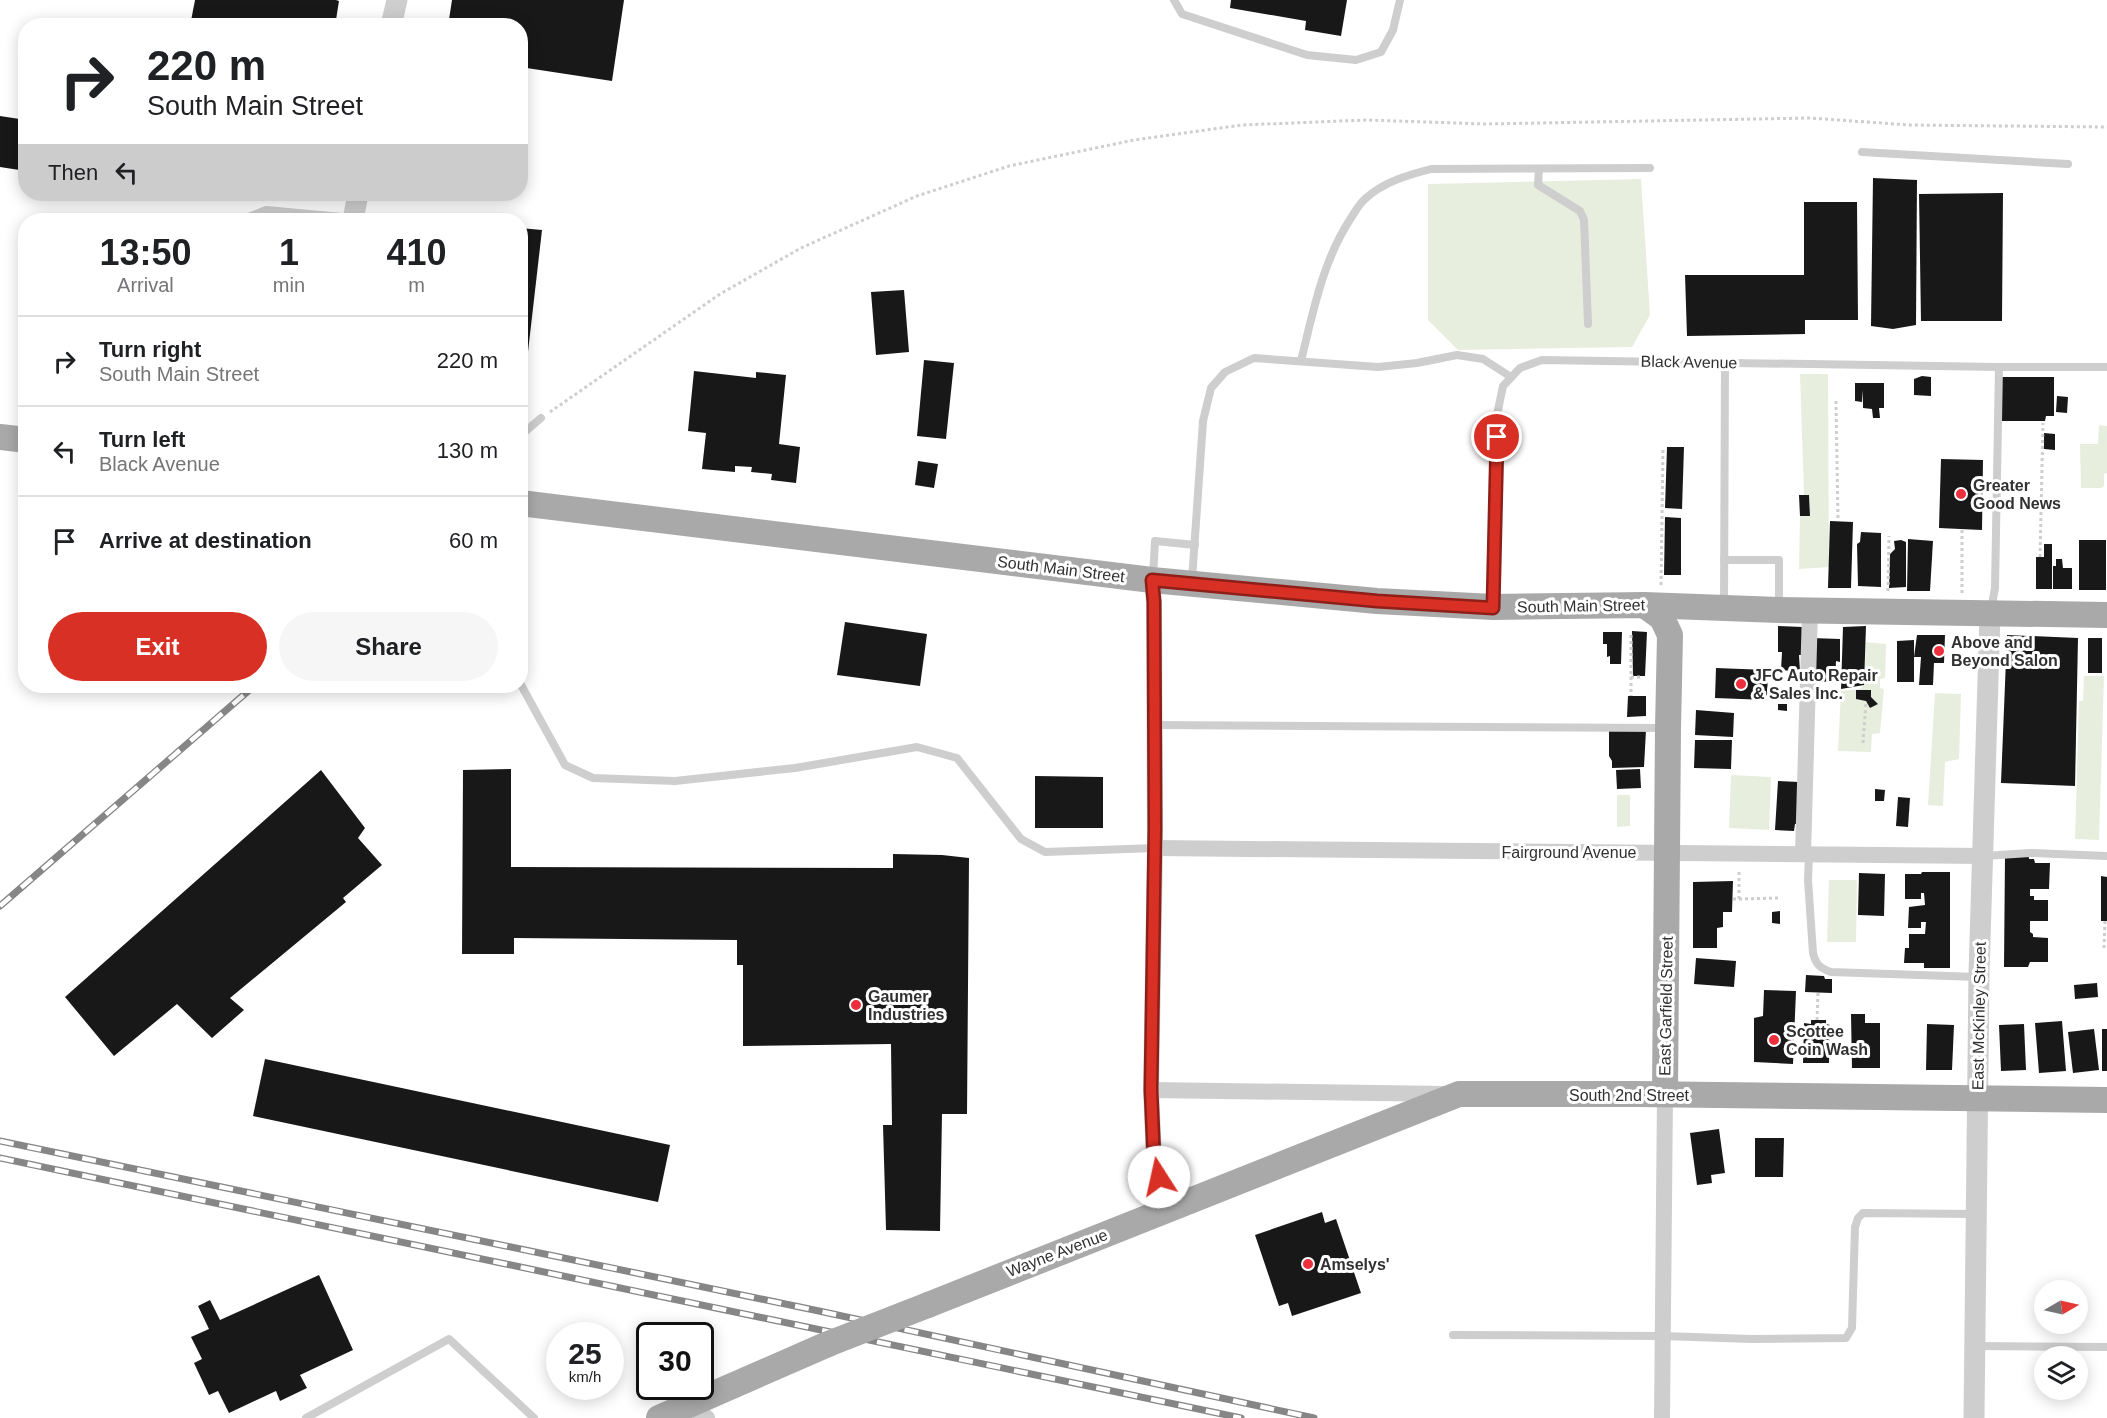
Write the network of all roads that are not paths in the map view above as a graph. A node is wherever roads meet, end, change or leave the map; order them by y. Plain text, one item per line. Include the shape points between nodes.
1 (397, 0) edge
2 (1174, 0) edge
3 (1400, 0) edge
4 (394, 18) edge
5 (1862, 152) dead end
6 (2068, 164) dead end
7 (1650, 168) dead end
8 (1539, 169) junction
9 (258, 213) edge
10 (295, 213) edge
11 (1588, 324) dead end
12 (1301, 361) junction
13 (1725, 363) junction
14 (2107, 367) edge
15 (1999, 368) junction
16 (1511, 377) junction
17 (541, 418) road end
18 (528, 429) edge
19 (0, 437) edge
20 (18, 439) edge
21 (528, 504) edge
22 (1195, 545) junction
23 (1724, 560) junction
24 (1152, 580) junction
25 (1192, 584) junction
26 (1653, 597) junction
27 (1692, 607) junction
28 (1724, 607) junction
29 (1493, 608) junction
30 (1779, 610) junction
31 (1810, 611) junction
32 (1990, 614) junction
33 (2107, 615) edge
34 (1670, 635) junction
35 (525, 693) edge
36 (1155, 725) junction
37 (1668, 728) junction
38 (1155, 848) junction
39 (1667, 852) junction
40 (1806, 854) junction
41 (1983, 856) junction
42 (2107, 856) edge
43 (1979, 977) junction
44 (1151, 1090) junction
45 (1459, 1094) junction
46 (1665, 1094) junction
47 (1977, 1098) junction
48 (2107, 1100) edge
49 (1168, 1209) junction
50 (1976, 1214) junction
51 (1453, 1335) dead end
52 (1663, 1336) junction
53 (1974, 1346) junction
54 (2107, 1347) edge
55 (697, 1411) edge
56 (306, 1418) edge
57 (534, 1418) edge
58 (658, 1418) edge
59 (1662, 1418) edge
60 (1974, 1418) edge

1 - 4 street
2 - 3 lane via 1182,14 1192,18 1307,55 1356,60 1381,52 1393,30
5 - 6 lane
7 - 8 lane
8 - 11 lane via 1538,185 1580,211 1584,220
8 - 12 lane via 1431,169 1398,178 1364,199 1326,266
9 - 10 lane
12 - 16 lane via 1377,367 1456,355 1483,359
12 - 22 lane via 1254,358 1225,372 1211,388 1203,421
13 - 15 lane, Black Avenue
13 - 16 lane, Black Avenue via 1542,360 1520,368
13 - 23 lane
14 - 15 lane, Black Avenue
15 - 32 lane via 1995,588
16 - 29 lane via 1503,386 1497,415
17 - 18 lane
19 - 20 main road
21 - 24 main road, South Main Street
22 - 24 lane via 1155,540
22 - 25 lane
23 - 28 lane
23 - 30 lane via 1779,560
24 - 25 main road, South Main Street
24 - 36 street
25 - 29 main road, South Main Street
26 - 27 main road, South Main Street
26 - 29 main road, South Main Street
26 - 34 main road
27 - 28 main road, South Main Street
27 - 34 main road via 1679,617
28 - 30 main road, South Main Street
30 - 31 main road, South Main Street
31 - 32 main road, South Main Street
31 - 40 street
32 - 33 main road, South Main Street
32 - 41 street, East McKinley Street
34 - 37 main road, East Garfield Street
35 - 38 lane via 565,765 593,778 675,781 795,768 917,747 957,758 1021,839 1044,852
36 - 37 lane
36 - 38 street
37 - 39 main road, East Garfield Street
38 - 39 street, Fairground Avenue
38 - 44 street
39 - 40 street, Fairground Avenue
39 - 46 main road, East Garfield Street
40 - 41 street, Fairground Avenue
40 - 43 lane via 1813,953 1815,963 1822,969
41 - 42 lane
41 - 43 street, East McKinley Street
43 - 47 street, East McKinley Street
44 - 45 street, South 2nd Street
44 - 49 street via 1154,1160
45 - 46 main road, South 2nd Street
45 - 49 main road, Wayne Avenue
46 - 47 main road, South 2nd Street
46 - 52 street, East Garfield Street
47 - 48 main road, South 2nd Street
47 - 50 street, East McKinley Street
49 - 55 main road, Wayne Avenue, bridge via 828,1344
50 - 52 lane via 1863,1213 1855,1227 1852,1328 1846,1338
50 - 53 street, East McKinley Street
51 - 52 lane
52 - 59 street, East Garfield Street
53 - 54 lane
53 - 60 street, East McKinley Street
55 - 58 main road, Wayne Avenue
56 - 57 lane via 449,1339

